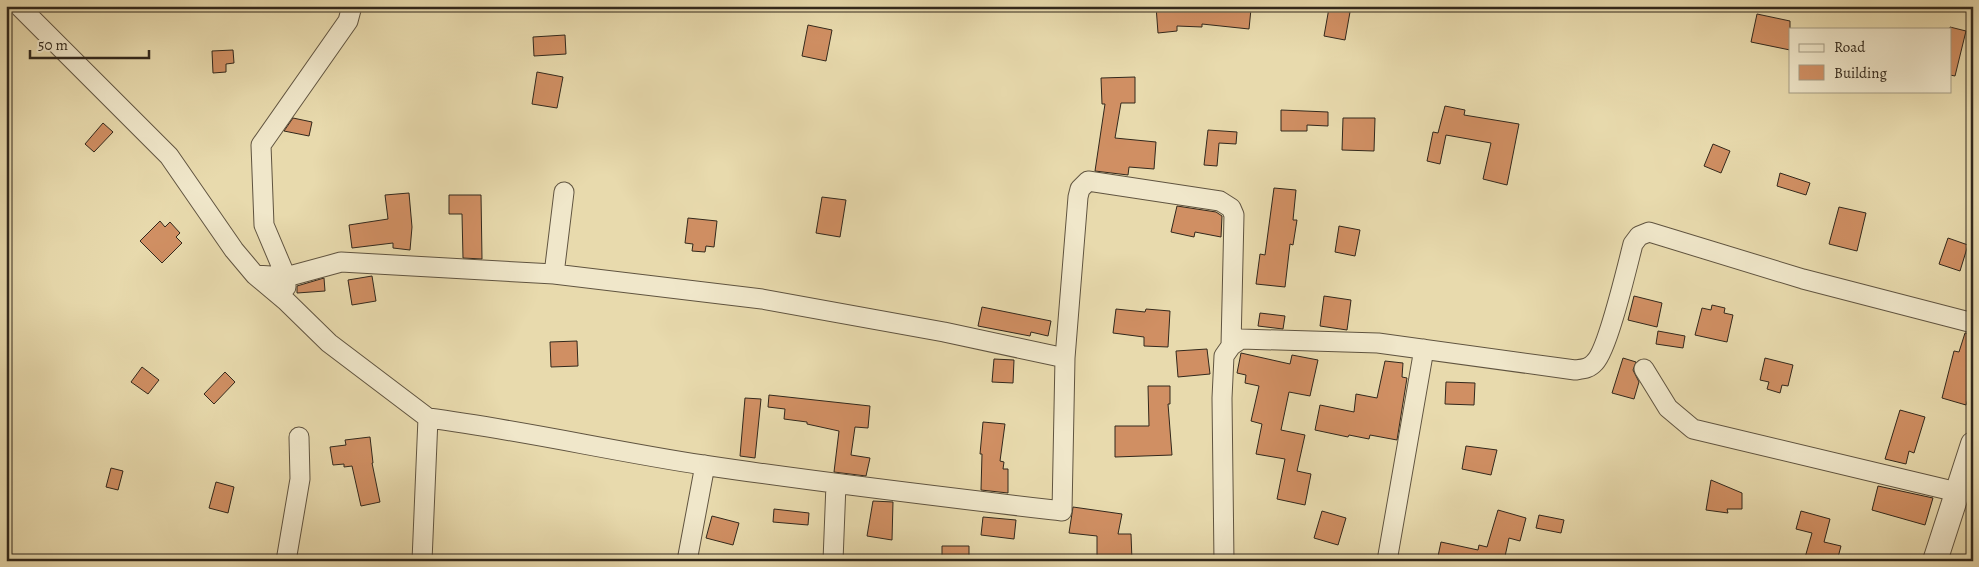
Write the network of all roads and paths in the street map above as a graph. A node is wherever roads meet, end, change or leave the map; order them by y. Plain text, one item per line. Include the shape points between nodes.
1 (19, 6) edge
2 (352, 6) edge
3 (564, 192) dead end
4 (554, 274) junction
5 (255, 276) junction
6 (286, 277) junction
7 (286, 301) junction
8 (1973, 323) edge
9 (1231, 346) junction
10 (1424, 349) junction
11 (1065, 358) junction
12 (1644, 369) dead end
13 (428, 418) junction
14 (299, 437) dead end
15 (1973, 444) edge
16 (705, 465) junction
17 (836, 484) junction
18 (1957, 492) junction
19 (286, 561) edge
20 (422, 561) edge
21 (687, 561) edge
22 (833, 561) edge
23 (1224, 561) edge
24 (1387, 561) edge
25 (1934, 561) edge

1 - 5 street via 169,156
2 - 6 street via 348,21 261,145 264,225
3 - 4 street
4 - 6 street via 341,262
4 - 11 street via 762,299
5 - 6 street
5 - 7 street
6 - 7 street
7 - 13 street via 329,343
8 - 10 street via 1803,280 1649,232 1639,236 1633,244 1606,342 1597,361 1588,368 1575,370
9 - 10 street via 1241,339 1378,343
9 - 11 street via 1234,215 1231,208 1220,201 1088,181 1080,189 1078,197
9 - 23 street via 1224,356 1222,398
10 - 24 street
11 - 17 street via 1062,511
12 - 18 street via 1668,408 1693,429
13 - 16 street
13 - 20 street
14 - 19 street via 300,479
15 - 18 street
16 - 17 street
16 - 21 street
17 - 22 street
18 - 25 street

